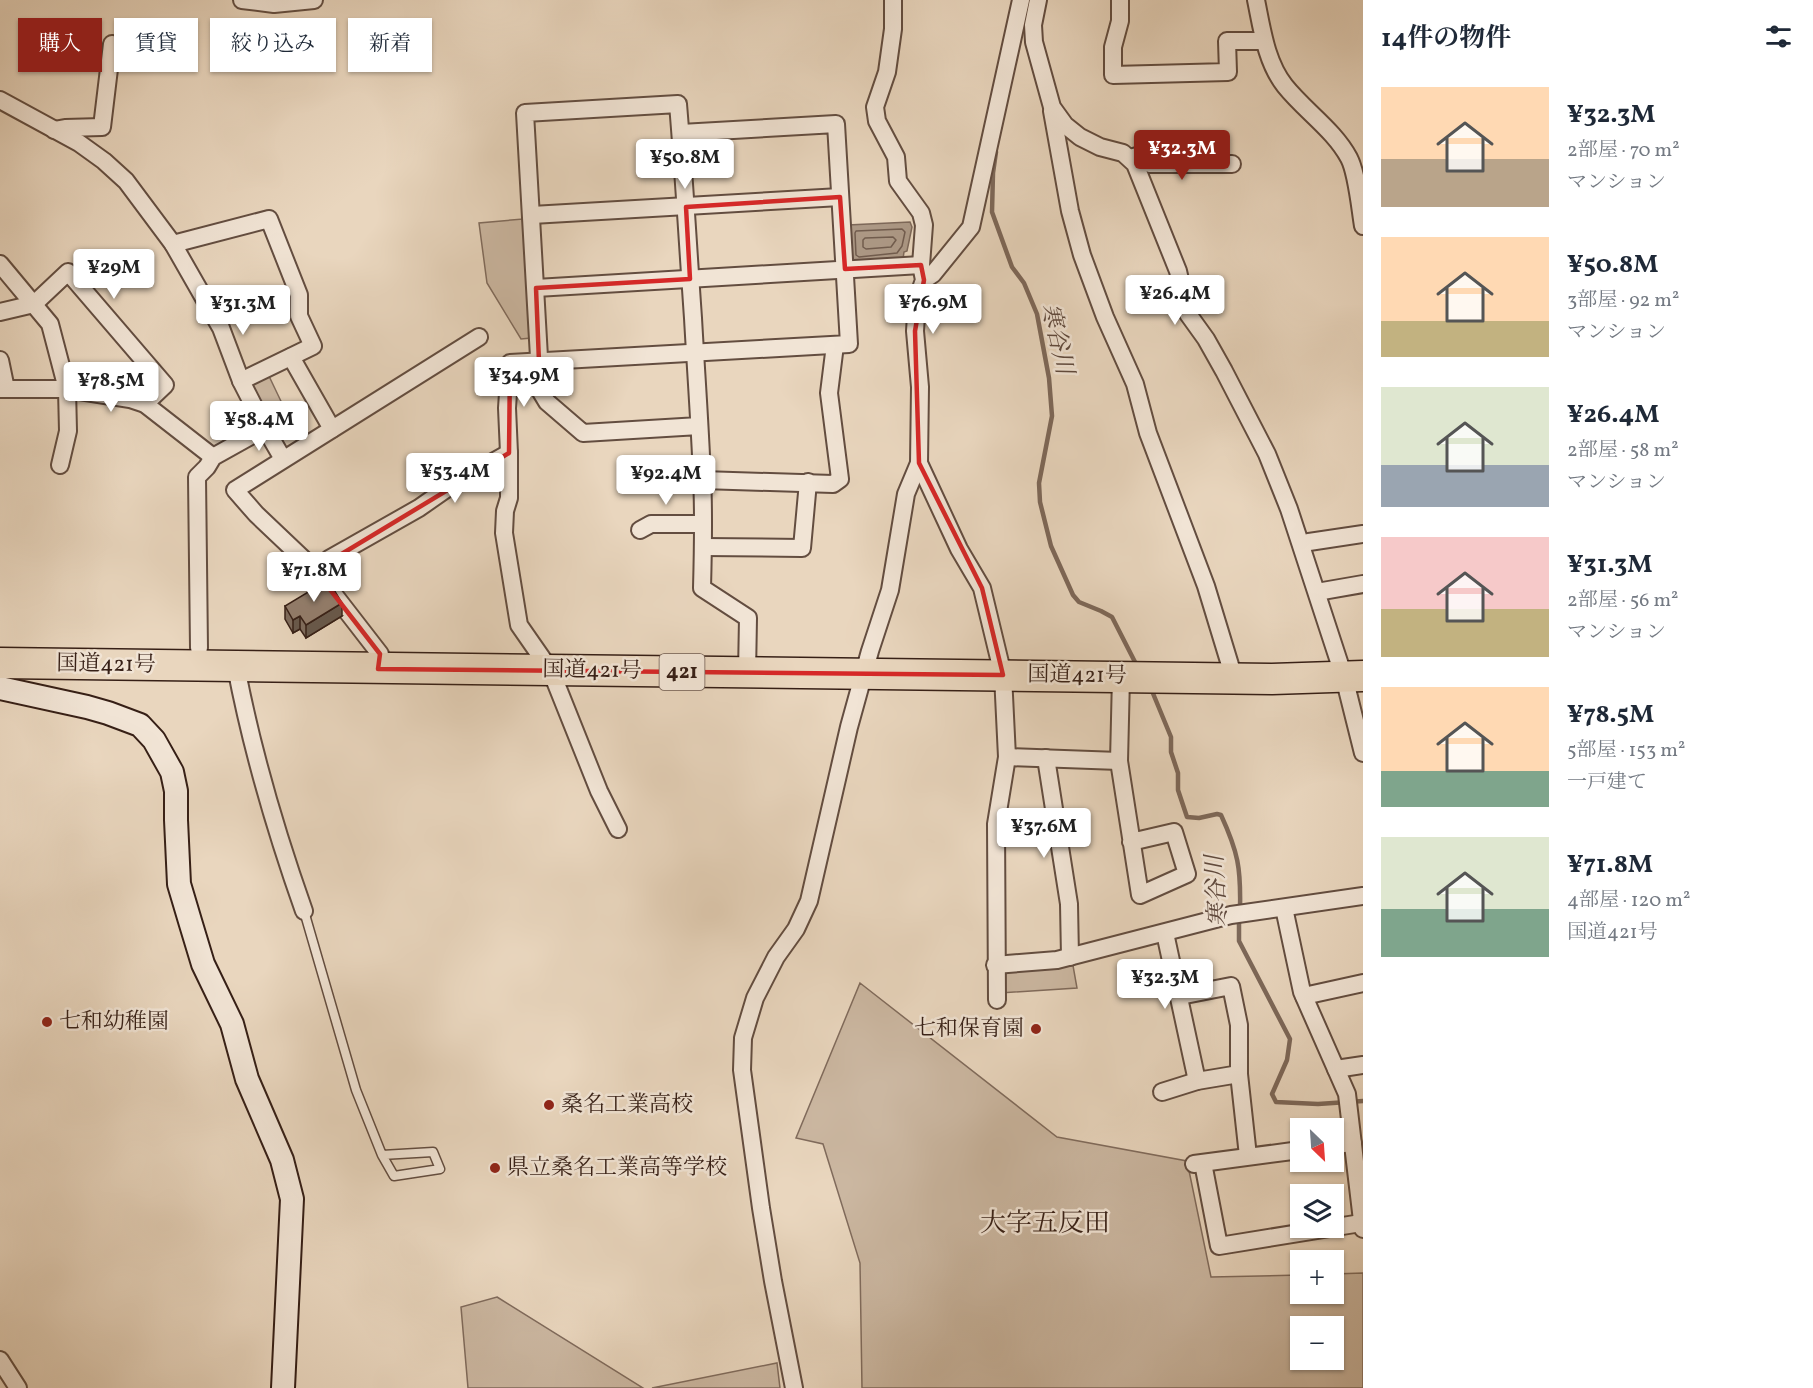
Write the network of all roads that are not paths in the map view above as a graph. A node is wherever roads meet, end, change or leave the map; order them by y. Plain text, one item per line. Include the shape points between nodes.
1 (250, 0) edge
2 (314, 0) edge
3 (893, 0) edge
4 (1021, 0) edge
5 (1038, 0) edge
6 (1120, 0) edge
7 (1256, 0) edge
8 (1264, 41) junction
9 (112, 44) dead end
10 (0, 100) edge
11 (1052, 107) junction
12 (54, 129) junction
13 (681, 133) junction
14 (1130, 158) junction
15 (1232, 164) dead end
16 (840, 197) junction
17 (686, 207) junction
18 (532, 215) junction
19 (1363, 226) edge
20 (173, 244) junction
21 (0, 264) edge
22 (845, 269) junction
23 (923, 273) junction
24 (690, 279) junction
25 (536, 288) junction
26 (34, 304) junction
27 (0, 312) edge
28 (479, 337) dead end
29 (835, 345) junction
30 (695, 353) junction
31 (291, 357) junction
32 (0, 360) edge
33 (540, 362) junction
34 (241, 381) junction
35 (3, 389) edge
36 (67, 389) junction
37 (145, 404) junction
38 (699, 426) junction
39 (265, 428) junction
40 (332, 429) junction
41 (509, 453) junction
42 (213, 457) junction
43 (283, 459) junction
44 (919, 463) junction
45 (60, 465) dead end
46 (665, 480) dead end
47 (702, 480) junction
48 (808, 482) junction
49 (703, 524) junction
50 (640, 530) dead end
51 (1363, 534) edge
52 (1302, 546) junction
53 (703, 547) junction
54 (315, 570) junction
55 (1363, 584) edge
56 (1317, 592) junction
57 (199, 648) dead end
58 (0, 663) edge
59 (236, 667) junction
60 (378, 669) junction
61 (551, 671) junction
62 (747, 672) junction
63 (864, 674) junction
64 (1003, 675) junction
65 (1121, 676) junction
66 (1354, 676) edge
67 (1234, 678) junction
68 (0, 688) edge
69 (1363, 753) edge
70 (1007, 757) junction
71 (1046, 758) junction
72 (1119, 761) junction
73 (618, 829) dead end
74 (1131, 842) dead end
75 (1363, 896) edge
76 (1284, 908) junction
77 (304, 911) joint
78 (1165, 933) junction
79 (1070, 957) junction
80 (995, 965) junction
81 (1363, 983) edge
82 (1180, 996) junction
83 (1304, 996) junction
84 (997, 1000) dead end
85 (1363, 1065) edge
86 (1336, 1069) junction
87 (1239, 1074) junction
88 (1197, 1081) junction
89 (1162, 1092) dead end
90 (1353, 1143) junction
91 (1344, 1144) edge
92 (1290, 1151) edge
93 (382, 1155) junction
94 (1248, 1156) junction
95 (1362, 1226) edge
96 (0, 1360) edge
97 (18, 1388) edge
98 (283, 1388) edge
99 (794, 1388) edge

1 - 2 street via 274,4
3 - 23 street via 886,72 875,107 877,121 896,157 898,181 921,213
4 - 23 street via 971,227 933,274
5 - 11 street via 1034,42
6 - 8 street via 1113,75 1228,72 1227,41
7 - 8 street
8 - 19 street via 1284,85 1339,142 1350,159
9 - 12 street via 102,127
10 - 12 street
11 - 14 street via 1080,137
11 - 67 street via 1070,211 1082,255 1135,384
12 - 20 street via 96,155 126,181
13 - 16 street via 836,124
13 - 17 street
13 - 18 street via 678,104 525,113
14 - 15 street via 1141,155 1149,164
14 - 52 street via 1174,260 1188,314 1206,339 1267,454
16 - 17 street
16 - 22 street
17 - 18 street
17 - 24 street
18 - 25 street
20 - 31 street via 269,219 298,295 299,316 313,346
20 - 34 street via 221,328
21 - 26 street
22 - 23 street
22 - 24 street
22 - 29 street via 849,344
23 - 44 street via 915,331 920,387
24 - 25 street
24 - 30 street
25 - 33 street
26 - 27 street
26 - 36 street via 50,324
26 - 37 street via 68,272 165,385
28 - 40 street
29 - 30 street
29 - 48 street via 829,393 840,478 832,484
30 - 33 street
30 - 38 street
31 - 34 street
31 - 40 street
32 - 35 street
33 - 38 street via 541,392 547,402 583,433
33 - 41 street via 510,363
34 - 39 street
35 - 36 street
36 - 37 street
36 - 45 street via 68,431
37 - 42 street
38 - 47 street
39 - 42 street
39 - 43 street
40 - 43 street
41 - 54 street
41 - 61 street via 510,489 504,533 519,625
42 - 57 street via 197,477
43 - 54 street via 235,490
44 - 63 street via 906,494 890,590
44 - 64 street via 982,588
46 - 47 street
47 - 48 street
47 - 49 street
48 - 53 street via 802,548
49 - 50 street via 651,524
49 - 53 street
51 - 52 street
52 - 56 street
53 - 62 street via 702,588 748,618
54 - 60 street via 380,654
55 - 56 street
56 - 66 street
58 - 59 highway, 国道421号 / 421
59 - 60 highway, 国道421号 / 421
59 - 77 street via 283,852
60 - 61 highway, 国道421号 / 421
61 - 62 highway, 国道421号 / 421
61 - 73 street
62 - 63 highway, 国道421号 / 421
63 - 64 highway, 国道421号 / 421
63 - 99 street via 809,902 755,998 743,1038 742,1070 761,1208
64 - 65 highway, 国道421号 / 421
64 - 70 street
65 - 67 highway, 国道421号 / 421
65 - 72 street
66 - 67 highway, 国道421号 / 421
66 - 69 street
68 - 98 street via 108,712 140,725 154,740 172,772 179,884 189,921 203,964 232,1024 248,1079 282,1160 292,1199
70 - 71 street
70 - 80 street via 996,824
71 - 72 street
71 - 79 street via 1069,904
72 - 74 street
75 - 76 street
76 - 78 street via 1238,914
76 - 83 street
77 - 93 lane via 356,1090
78 - 79 street
78 - 82 street
79 - 80 street
80 - 84 street
81 - 83 street
82 - 87 street via 1231,986 1239,1025
82 - 88 street
83 - 86 street
85 - 86 street
86 - 90 street via 1348,1101
87 - 88 street
87 - 94 street
88 - 89 street
90 - 91 street
90 - 95 street
92 - 94 street
93 - 93 lane via 394,1176 440,1169 433,1152
94 - 95 street via 1198,1163 1219,1246
96 - 97 street

